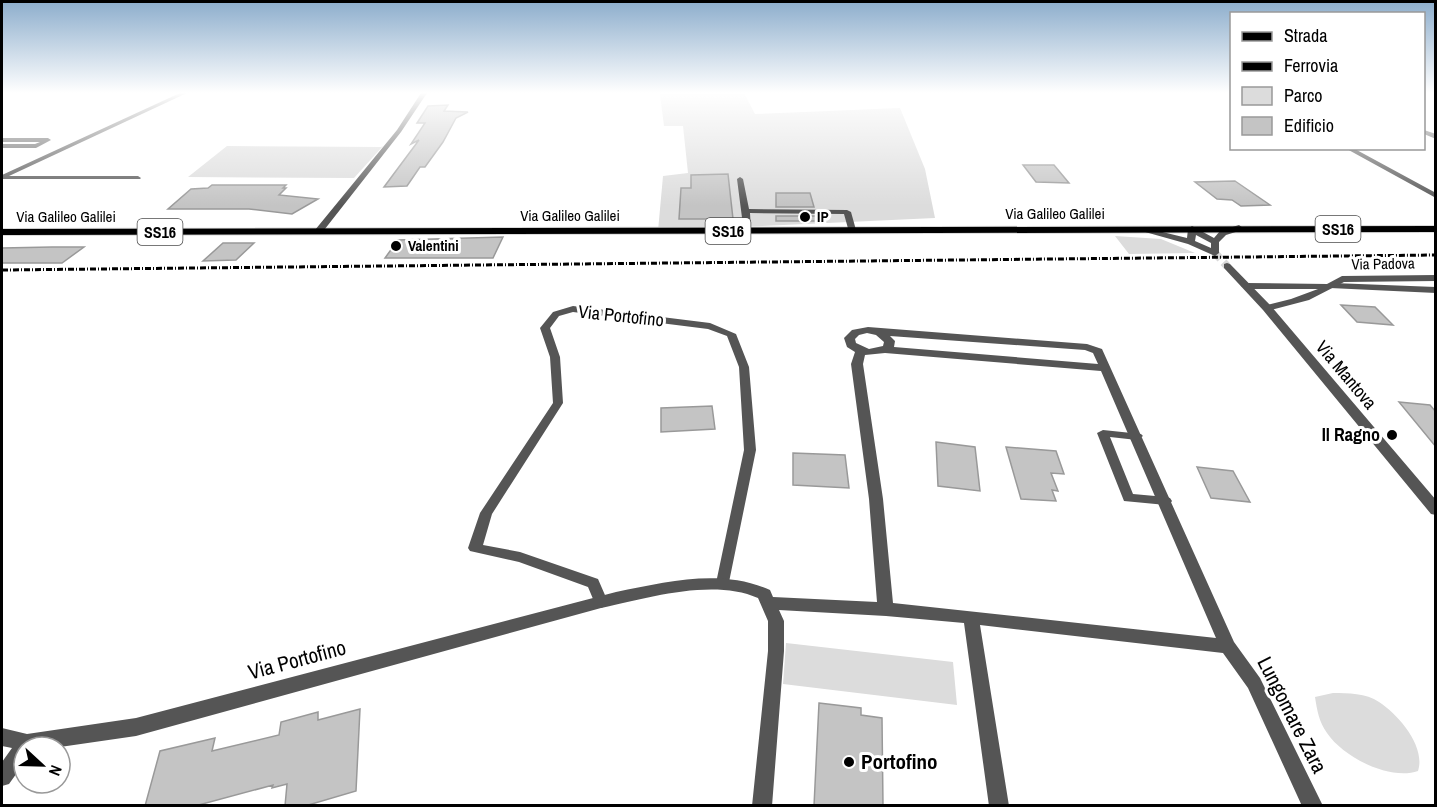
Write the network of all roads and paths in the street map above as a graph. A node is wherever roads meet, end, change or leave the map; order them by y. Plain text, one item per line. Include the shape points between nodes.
1 (103, 131) edge
2 (399, 131) edge
3 (2, 140) edge
4 (2, 146) edge
5 (1352, 150) edge
6 (138, 177) dead end
7 (2, 178) edge
8 (740, 179) dead end
9 (1436, 196) edge
10 (746, 211) junction
11 (1240, 228) junction
12 (1138, 229) junction
13 (1191, 229) junction
14 (1436, 229) edge
15 (852, 230) junction
16 (747, 231) junction
17 (2, 232) edge
18 (318, 232) junction
19 (1191, 242) junction
20 (1215, 242) junction
21 (1227, 266) tunnel mouth
22 (1411, 278) junction
23 (1436, 278) edge
24 (1246, 286) junction
25 (1333, 286) junction
26 (1431, 290) edge
27 (1267, 308) junction
28 (870, 331) junction
29 (884, 350) junction
30 (861, 351) junction
31 (1106, 368) junction
32 (1137, 436) junction
33 (1166, 501) junction
34 (1436, 510) edge
35 (723, 583) junction
36 (601, 602) junction
37 (770, 603) junction
38 (886, 609) junction
39 (971, 617) junction
40 (1228, 646) junction
41 (72, 738) edge
42 (12, 764) edge
43 (2, 777) edge
44 (762, 806) edge
45 (999, 806) edge
46 (1313, 806) edge

1 - 7 lane
2 - 18 street
3 - 4 lane via 48,140 36,146
5 - 9 lane
6 - 7 lane
8 - 10 lane
10 - 15 lane via 847,212
10 - 16 lane
11 - 13 main road, SS16
11 - 14 main road, SS16
11 - 20 street via 1223,233
12 - 13 main road, SS16
12 - 15 main road, Via Galileo Galilei / SS16
12 - 19 street
13 - 19 street
13 - 20 street
15 - 16 main road, Via Galileo Galilei / SS16
16 - 18 main road, Via Galileo Galilei / SS16
17 - 18 main road, Via Galileo Galilei / SS16
19 - 20 street via 1215,253
21 - 24 street, Via Mantova
22 - 23 street, Via Padova
22 - 25 street, Via Padova via 1342,279
22 - 26 lane
24 - 25 street, Via Padova
24 - 27 street, Via Mantova
25 - 26 lane
25 - 27 street, Via Padova
27 - 34 street, Via Mantova
28 - 29 street via 888,338 890,345
28 - 30 street via 856,332 849,338 851,345
28 - 31 street, Lungomare Zara via 1088,347 1098,351
29 - 30 street
29 - 31 street
30 - 38 street via 858,364
31 - 32 street, Lungomare Zara
32 - 33 street, Lungomare Zara
32 - 33 lane via 1103,433 1128,498
33 - 40 street, Lungomare Zara
35 - 36 street, Via Portofino via 647,591
35 - 36 lane, Via Portofino via 750,450 744,367 731,334 710,326 573,309 556,314 545,328 555,357 558,403 486,513 475,548 520,557 593,583
35 - 37 street, Via Portofino via 764,594
36 - 41 street, Via Portofino via 136,727
37 - 38 street
37 - 44 street via 776,621 776,651
38 - 39 street
39 - 40 street
39 - 45 street
40 - 46 street, Lungomare Zara via 1254,683
42 - 43 street

